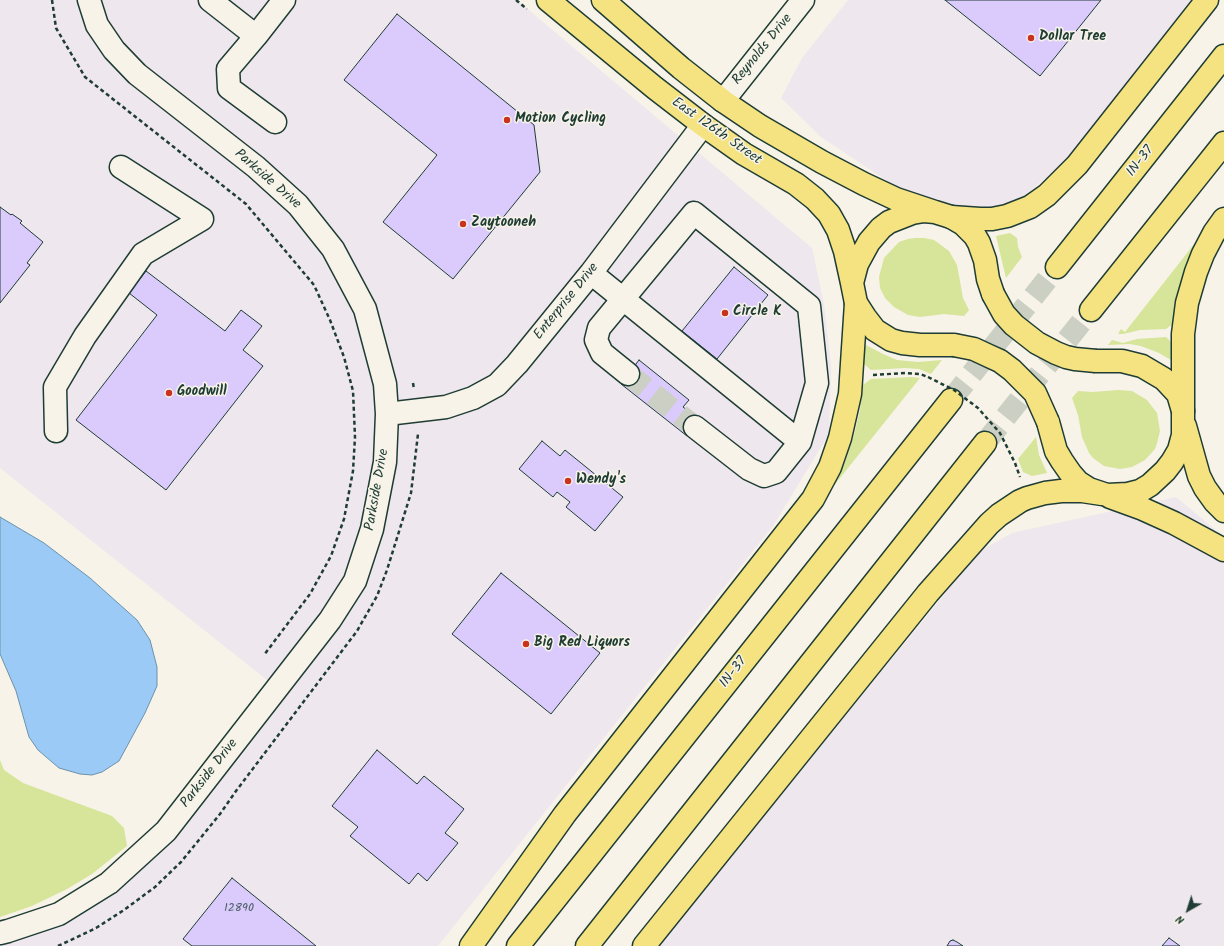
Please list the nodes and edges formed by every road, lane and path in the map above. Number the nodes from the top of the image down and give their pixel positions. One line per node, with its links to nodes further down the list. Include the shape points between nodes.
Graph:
1 (52, 0): 36 (path, via 56,28 85,77 246,204 314,285 344,357 353,391 355,437 354,470 344,519 331,556 310,594)
2 (89, 0): 26 (street, Parkside Drive, via 96,25 114,50 137,74 256,167 298,205 332,249 365,309 385,384)
3 (210, 0): 9 (street)
4 (284, 0): 9 (street)
5 (548, 0): 13 (main road, East 126th Street)
6 (603, 0): 11 (main road, East 126th Street)
7 (803, 0): 11 (street, Reynolds Drive)
8 (1207, 0): 16 (main road, via 1077,165 1047,195 1030,207 992,219)
9 (256, 36): 12 (street, via 228,70 229,88)
10 (1224, 56): 18 (main road, IN-37)
11 (723, 101): 16 (main road, East 126th Street, via 785,142 835,170 896,199)
12 (275, 122)
13 (703, 125): 19 (street, Enterprise Drive); 20 (main road, East 126th Street, via 744,154 796,184 825,209 842,238)
14 (1224, 143): 22 (main road)
15 (121, 167): 29 (street, via 202,219 144,254 85,336 55,387)
16 (943, 214): 20 (main road, via 912,213 882,228 862,252 857,264); 27 (main road, bridge, via 958,220 975,236 985,260 993,294 1004,314 1014,325 1037,343 1066,357 1122,361 1149,369 1164,379 1178,394)
17 (1224, 219): 27 (main road, via 1203,254 1187,303 1183,334)
18 (1057, 267)
19 (591, 273): 21 (street); 26 (street, Enterprise Drive, via 497,385 473,398 446,407)
20 (854, 293): 24 (main road); 32 (main road, bridge, via 865,317 875,330 891,340 974,349 1000,361 1012,370 1034,392 1048,422 1056,451 1071,474 1089,489)
21 (624, 300): 23 (street, via 599,328 596,340 602,353); 30 (street); 30 (street, via 694,213 740,249 809,306 817,383)
22 (1091, 310)
23 (628, 374)
24 (851, 374): 33 (path, bridge, via 920,374 954,390 978,408 1000,433 1015,463); 38 (main road, via 850,394 840,438 830,467 814,499 565,814)
25 (951, 400): 39 (main road, IN-37)
26 (387, 414): 37 (street, Parkside Drive, via 386,462 372,529 355,581 330,620 166,832 109,883 59,914)
27 (1184, 417): 32 (main road, via 1179,450 1159,478 1128,494); 34 (main road, via 1199,476 1215,502)
28 (695, 427): 30 (street, via 749,469 764,476 776,472)
29 (56, 431)
30 (800, 442)
31 (985, 443): 40 (main road)
32 (1105, 495): 33 (main road, via 1061,490); 35 (main road, via 1174,523)
33 (1027, 498): 41 (main road, via 999,515 976,537 928,593)
34 (1224, 511)
35 (1224, 550)
36 (264, 655)
37 (0, 933)
38 (471, 946)
39 (518, 946)
40 (588, 946)
41 (644, 946)

